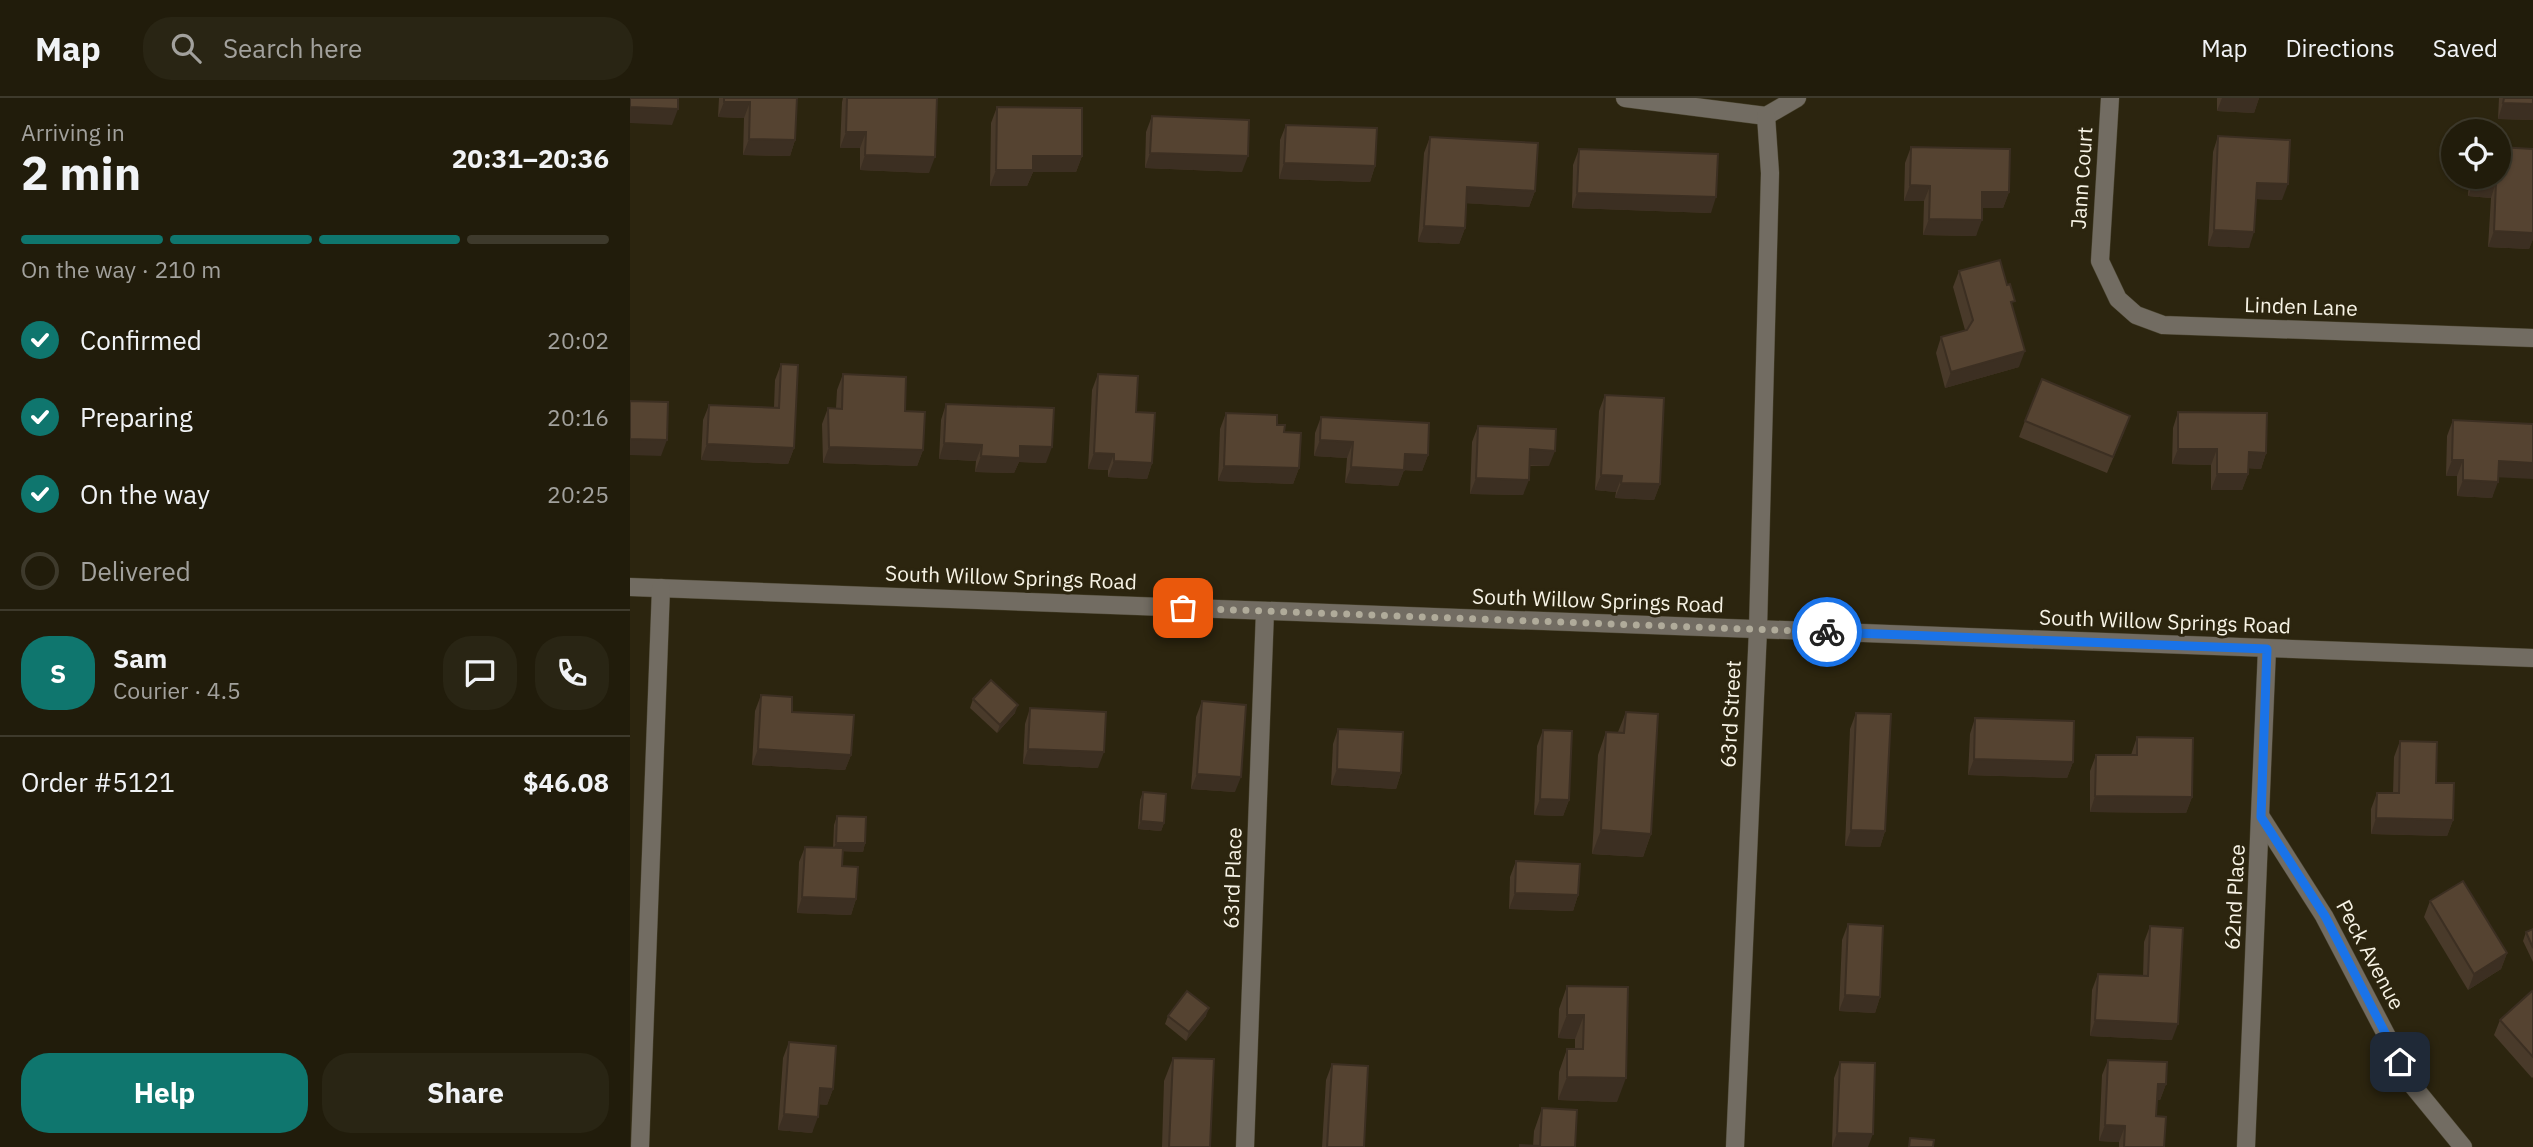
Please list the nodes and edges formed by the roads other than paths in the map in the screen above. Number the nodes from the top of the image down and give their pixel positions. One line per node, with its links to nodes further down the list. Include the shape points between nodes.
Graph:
1 (1625, 98): 4 (street)
2 (1797, 98): 4 (street)
3 (2110, 98): 5 (street, Jann Court)
4 (1766, 116): 10 (street, 63rd Street, via 1770,173)
5 (2100, 261): 6 (street, Linden Lane, via 2118,299 2136,315 2163,325)
6 (2533, 338)
7 (630, 587): 8 (street, South Willow Springs Road)
8 (662, 588): 9 (street, South Willow Springs Road); 14 (street)
9 (1265, 611): 10 (street, South Willow Springs Road); 15 (street, 63rd Place)
10 (1758, 629): 11 (street, South Willow Springs Road); 16 (street, 63rd Street)
11 (2267, 649): 12 (street, South Willow Springs Road); 13 (street, 62nd Place)
12 (2533, 658)
13 (2261, 817): 17 (street, 62nd Place); 18 (street, Peck Avenue, via 2325,916 2413,1086)
14 (640, 1147)
15 (1245, 1147)
16 (1735, 1147)
17 (2246, 1147)
18 (2463, 1147)

